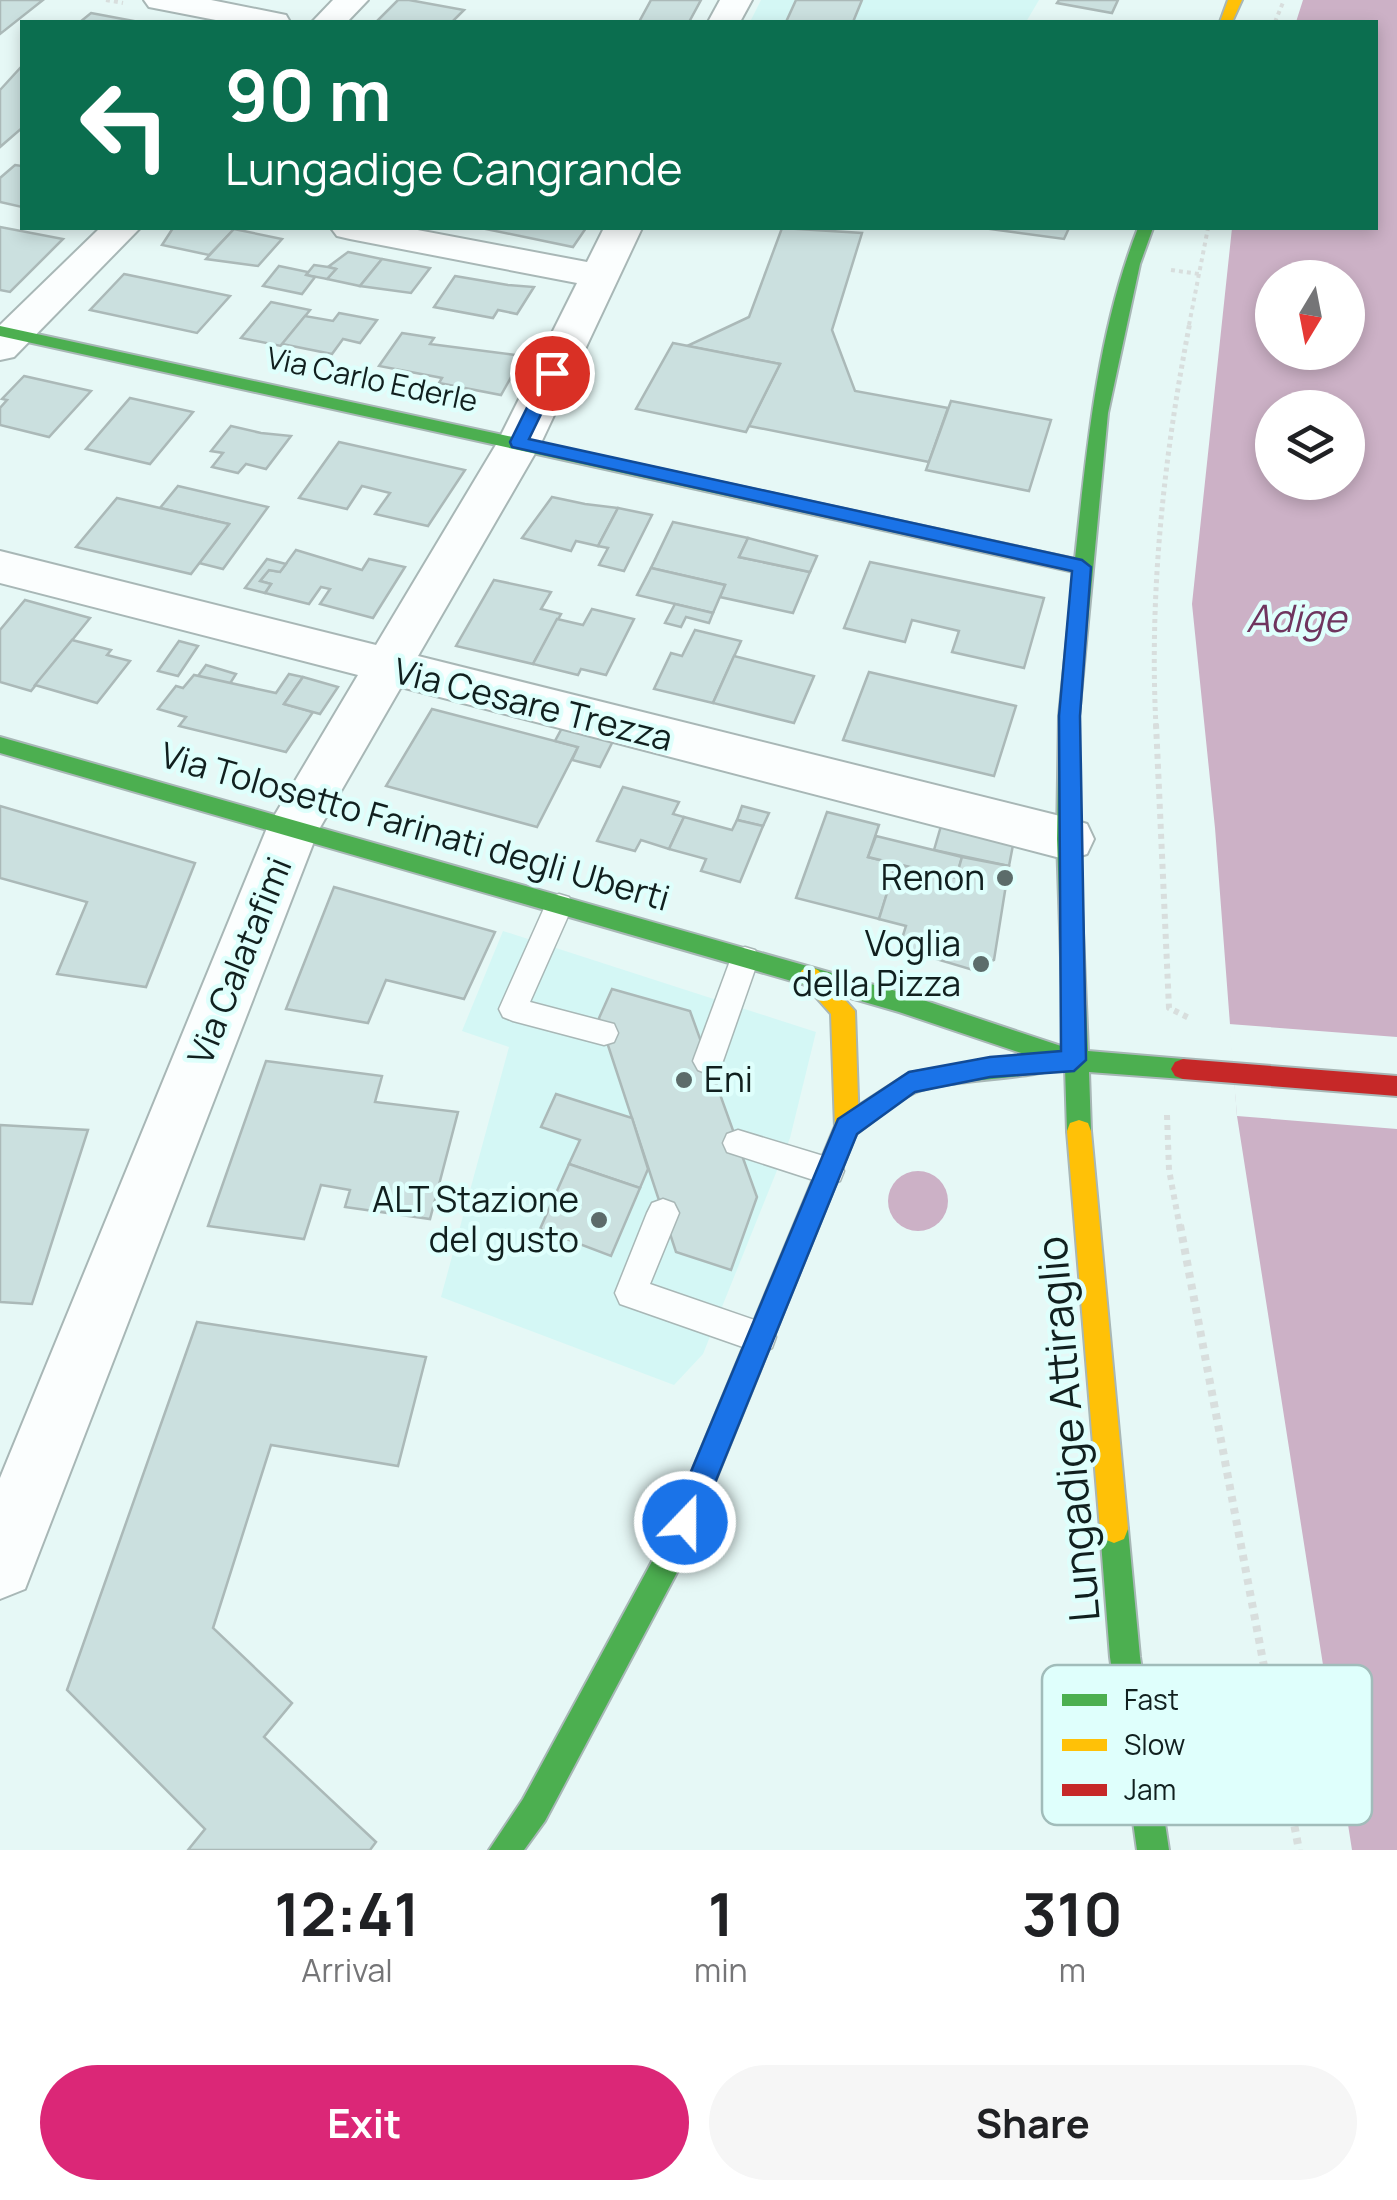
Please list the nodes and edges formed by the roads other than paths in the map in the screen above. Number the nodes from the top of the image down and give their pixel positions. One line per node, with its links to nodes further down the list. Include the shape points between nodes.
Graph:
1 (160, 0): 4 (street)
2 (270, 0): 4 (street)
3 (352, 0): 6 (street)
4 (229, 14): 5 (street)
5 (263, 20)
6 (330, 20)
7 (120, 230): 12 (street)
8 (360, 230): 11 (street)
9 (622, 230): 11 (street, Via Calatafimi)
10 (1145, 230): 15 (street, Lungadige Attiraglio, via 1099,413)
11 (599, 276): 13 (street, Via Calatafimi)
12 (4, 338): 13 (street, Via Carlo Ederle)
13 (518, 442): 15 (street, Via Carlo Ederle); 16 (street, Via Calatafimi)
14 (0, 567): 16 (street, Via Cesare Trezza)
15 (1082, 567): 19 (street, Lungadige Attiraglio, via 1069,716)
16 (388, 669): 18 (street, Via Calatafimi); 19 (street, Via Cesare Trezza)
17 (0, 744): 18 (street, Via Tolosetto Farinati degli Uberti)
18 (293, 828): 20 (street, Via Tolosetto Farinati degli Uberti); 32 (street, Via Calatafimi)
19 (1068, 838): 24 (street, Lungadige Attiraglio)
20 (559, 905): 21 (street, Via Tolosetto Farinati degli Uberti); 23 (lane, via 513,1009)
21 (745, 958): 22 (street, Via Tolosetto Farinati degli Uberti); 25 (lane)
22 (810, 977): 24 (street, Via Tolosetto Farinati degli Uberti); 27 (street, via 843,1012)
23 (604, 1033)
24 (1074, 1060): 26 (street, Via Tolosetto Farinati degli Uberti); 27 (street, via 909,1083); 33 (street, Lungadige Attiraglio)
25 (708, 1061)
26 (1397, 1086)
27 (847, 1127): 29 (street)
28 (738, 1143): 29 (lane)
29 (829, 1171): 31 (street)
30 (663, 1214): 31 (lane, via 631,1294)
31 (760, 1337): 35 (street, via 672,1553 534,1810)
32 (0, 1564)
33 (1126, 1665)
34 (1150, 1825): 36 (street, Lungadige Attiraglio)
35 (505, 1850)
36 (1154, 1850)

